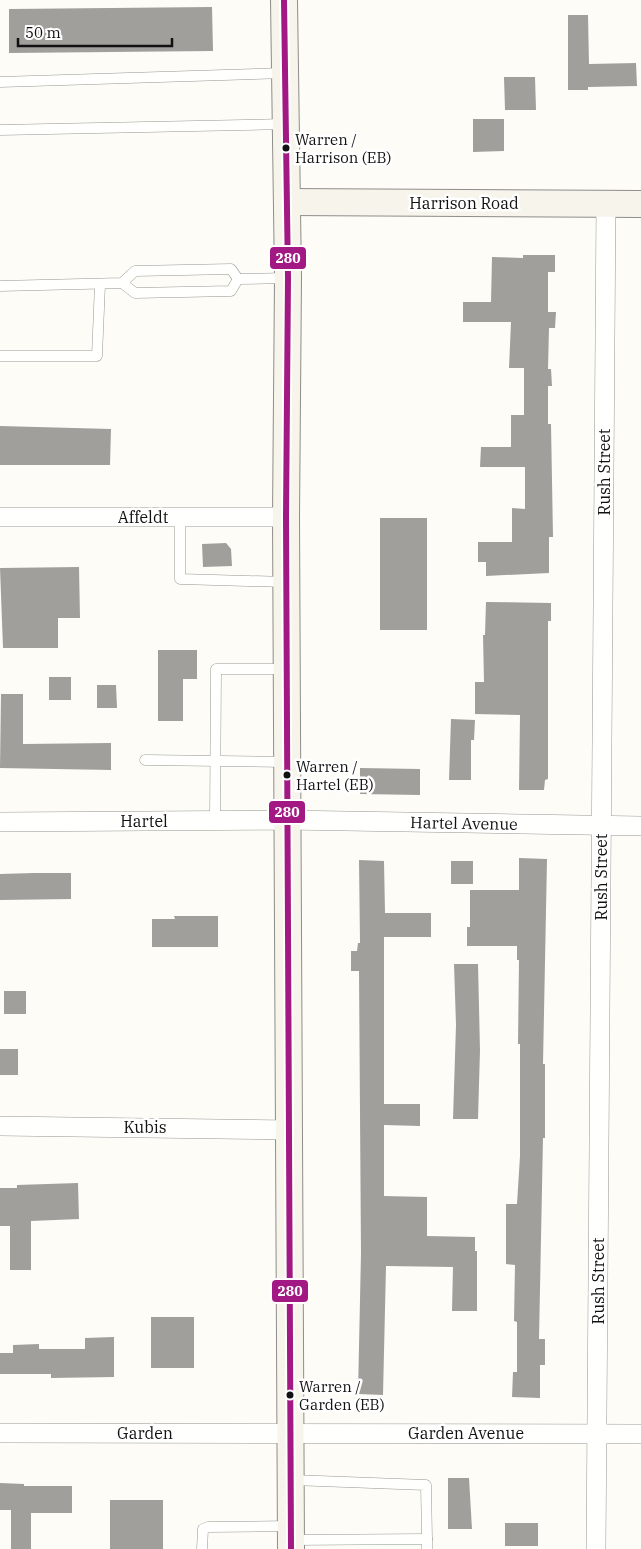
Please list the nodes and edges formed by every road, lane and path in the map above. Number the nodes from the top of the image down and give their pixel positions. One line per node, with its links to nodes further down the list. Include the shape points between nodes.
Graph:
1 (284, 0): 2 (main road)
2 (286, 73): 3 (lane); 4 (main road)
3 (0, 82)
4 (287, 124): 5 (lane); 6 (main road)
5 (0, 130)
6 (288, 202): 7 (main road, Harrison Road); 9 (main road)
7 (606, 204): 8 (main road, Harrison Road); 26 (street, Rush Street)
8 (641, 204)
9 (288, 278): 10 (lane); 17 (main road)
10 (238, 279): 11 (lane, via 231,269 135,271); 11 (lane, via 231,291 134,293)
11 (122, 283): 12 (lane)
12 (100, 284): 13 (lane); 14 (lane, via 98,356)
13 (0, 286)
14 (0, 356)
15 (0, 517): 16 (street, Affeldt)
16 (180, 517): 17 (street, Affeldt); 18 (lane, via 180,579)
17 (286, 517): 18 (main road)
18 (286, 582): 19 (main road)
19 (287, 669): 21 (lane, via 216,669); 22 (main road)
20 (145, 760): 21 (lane)
21 (216, 761): 22 (lane); 24 (lane)
22 (288, 762): 23 (main road)
23 (287, 820): 24 (street, Hartel); 26 (street, Hartel Avenue); 29 (main road)
24 (215, 821): 25 (street, Hartel)
25 (0, 822)
26 (602, 826): 27 (street, Hartel Avenue); 32 (street, Rush Street)
27 (641, 826)
28 (0, 1126): 29 (street, Kubis)
29 (290, 1130): 31 (main road)
30 (0, 1433): 31 (street, Garden)
31 (291, 1433): 32 (street, Garden Avenue); 34 (main road)
32 (597, 1433): 33 (street, Garden Avenue); 38 (street, Rush Street)
33 (641, 1434)
34 (291, 1480): 35 (main road); 36 (lane, via 426,1485)
35 (291, 1538): 36 (lane); 37 (lane, via 203,1529)
36 (427, 1544)
37 (202, 1549)
38 (596, 1549)

